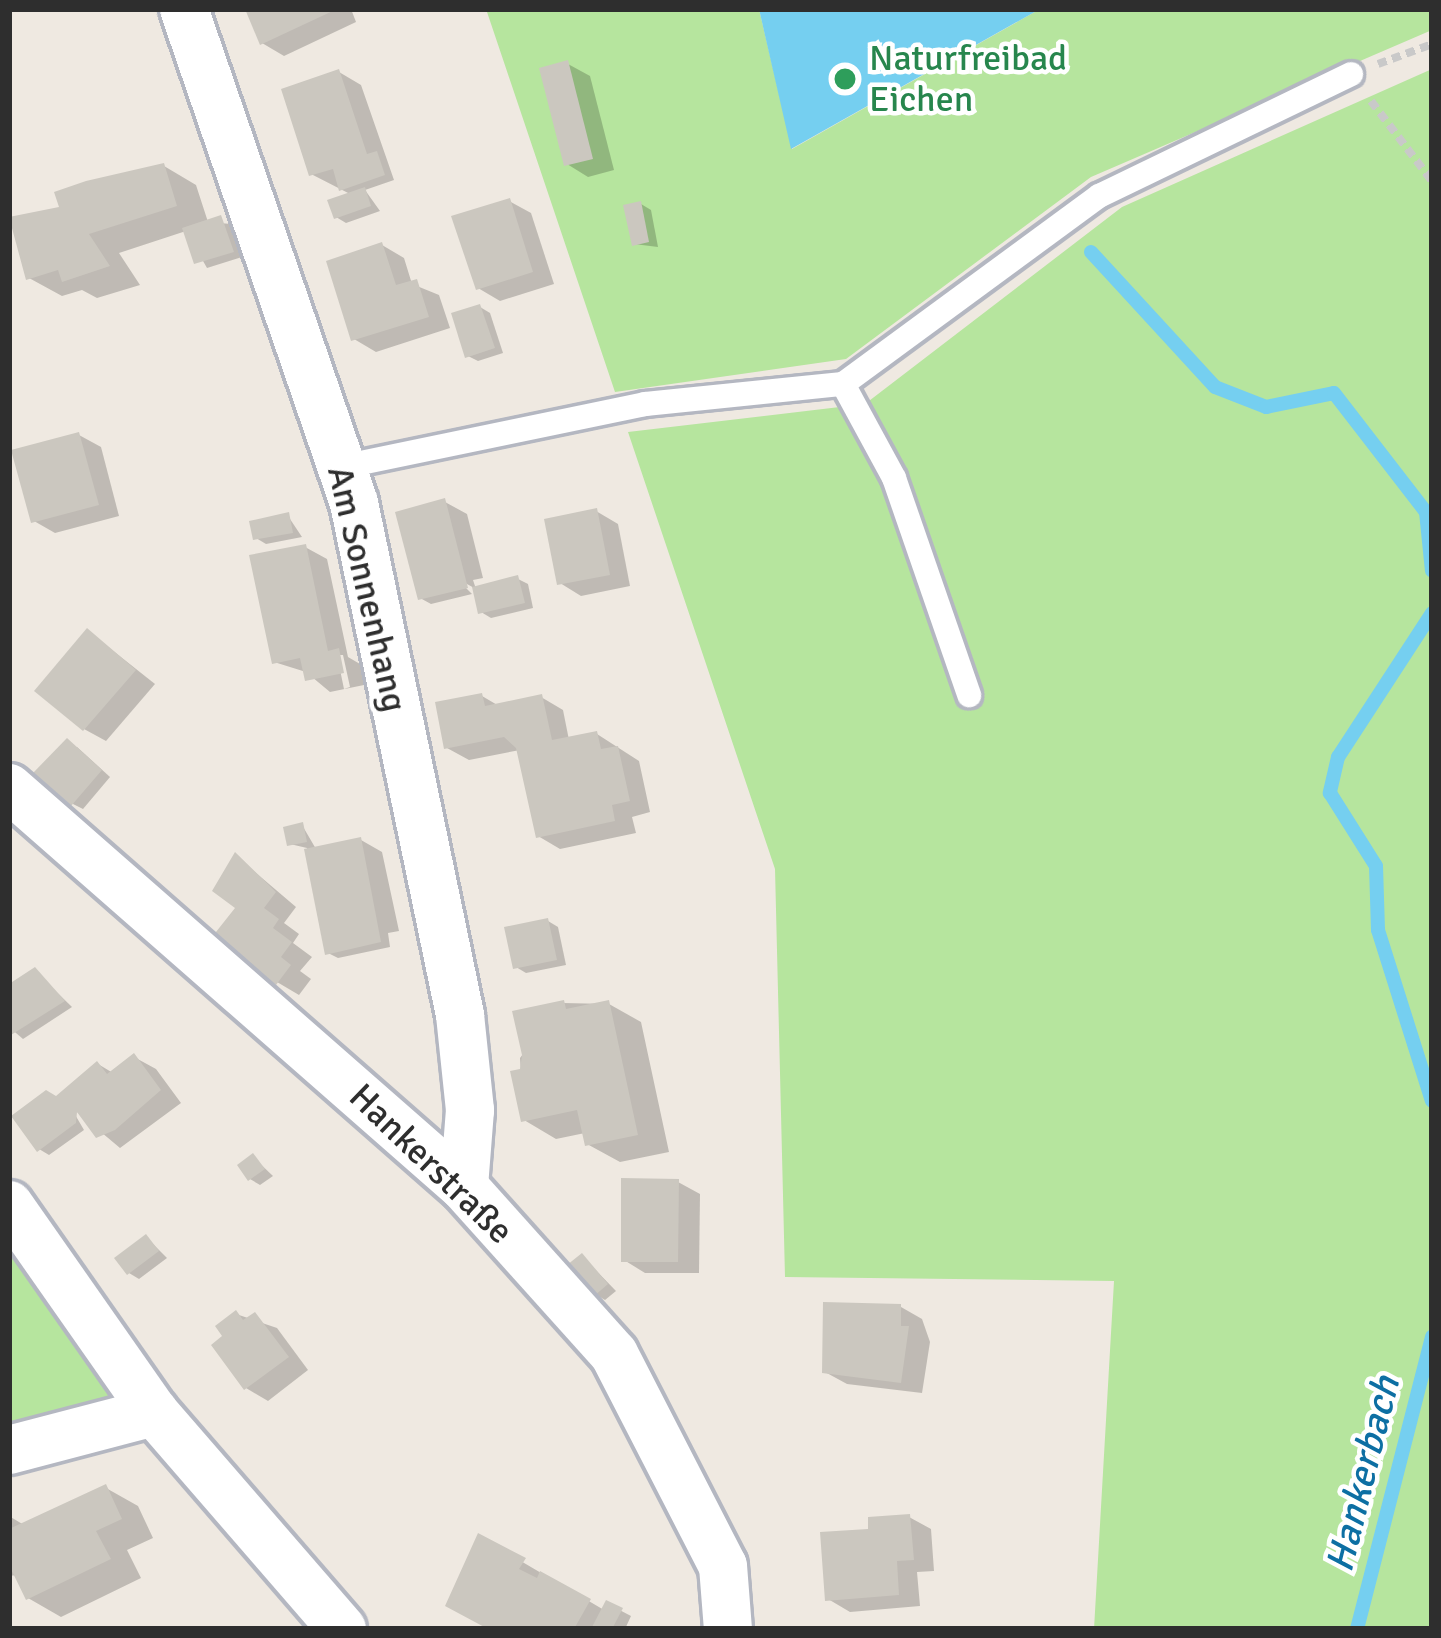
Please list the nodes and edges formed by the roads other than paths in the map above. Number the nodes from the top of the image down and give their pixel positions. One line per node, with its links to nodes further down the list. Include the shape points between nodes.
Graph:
1 (184, 9): 4 (street, Am Sonnenhang)
2 (1351, 74): 3 (lane, via 1099,196)
3 (843, 385): 4 (lane, via 644,404); 5 (lane, via 894,478)
4 (340, 467): 7 (street, Am Sonnenhang, via 460,1015 470,1109)
5 (969, 695)
6 (9, 788): 7 (street, Hankerstraße)
7 (464, 1187): 12 (street, Hankerstraße, via 614,1354 723,1566)
8 (9, 1205): 9 (street)
9 (154, 1412): 10 (street); 11 (street)
10 (9, 1450)
11 (342, 1629)
12 (728, 1629)

